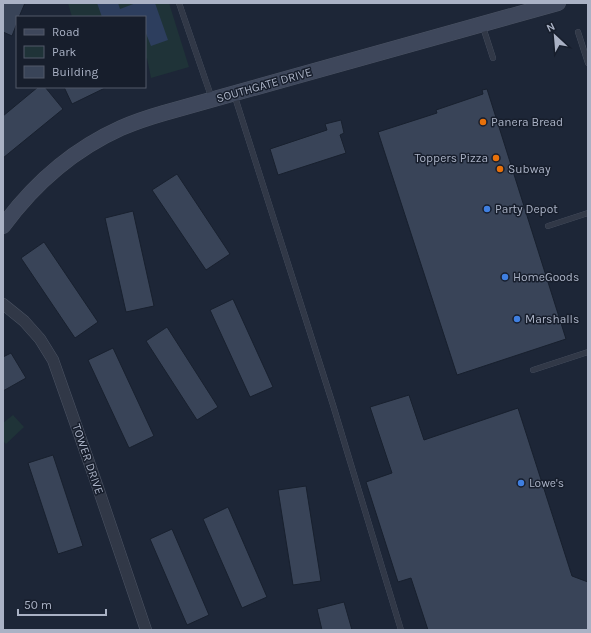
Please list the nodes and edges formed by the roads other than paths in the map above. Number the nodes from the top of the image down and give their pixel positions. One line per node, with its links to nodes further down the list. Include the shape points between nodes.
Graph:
1 (179, 3): 8 (lane)
2 (558, 3): 3 (street, SOUTHGATE DRIVE)
3 (482, 24): 5 (lane); 7 (street, SOUTHGATE DRIVE)
4 (578, 32): 6 (lane)
5 (493, 58)
6 (588, 63)
7 (234, 93): 8 (street, SOUTHGATE DRIVE); 16 (lane)
8 (212, 99): 10 (street, SOUTHGATE DRIVE, via 141,120 99,139 57,167)
9 (588, 213): 11 (lane)
10 (5, 219)
11 (548, 226)
12 (3, 304): 15 (street, TOWER DRIVE, via 24,321 40,339 53,360)
13 (588, 352): 14 (lane)
14 (533, 370)
15 (146, 630)
16 (401, 630)

